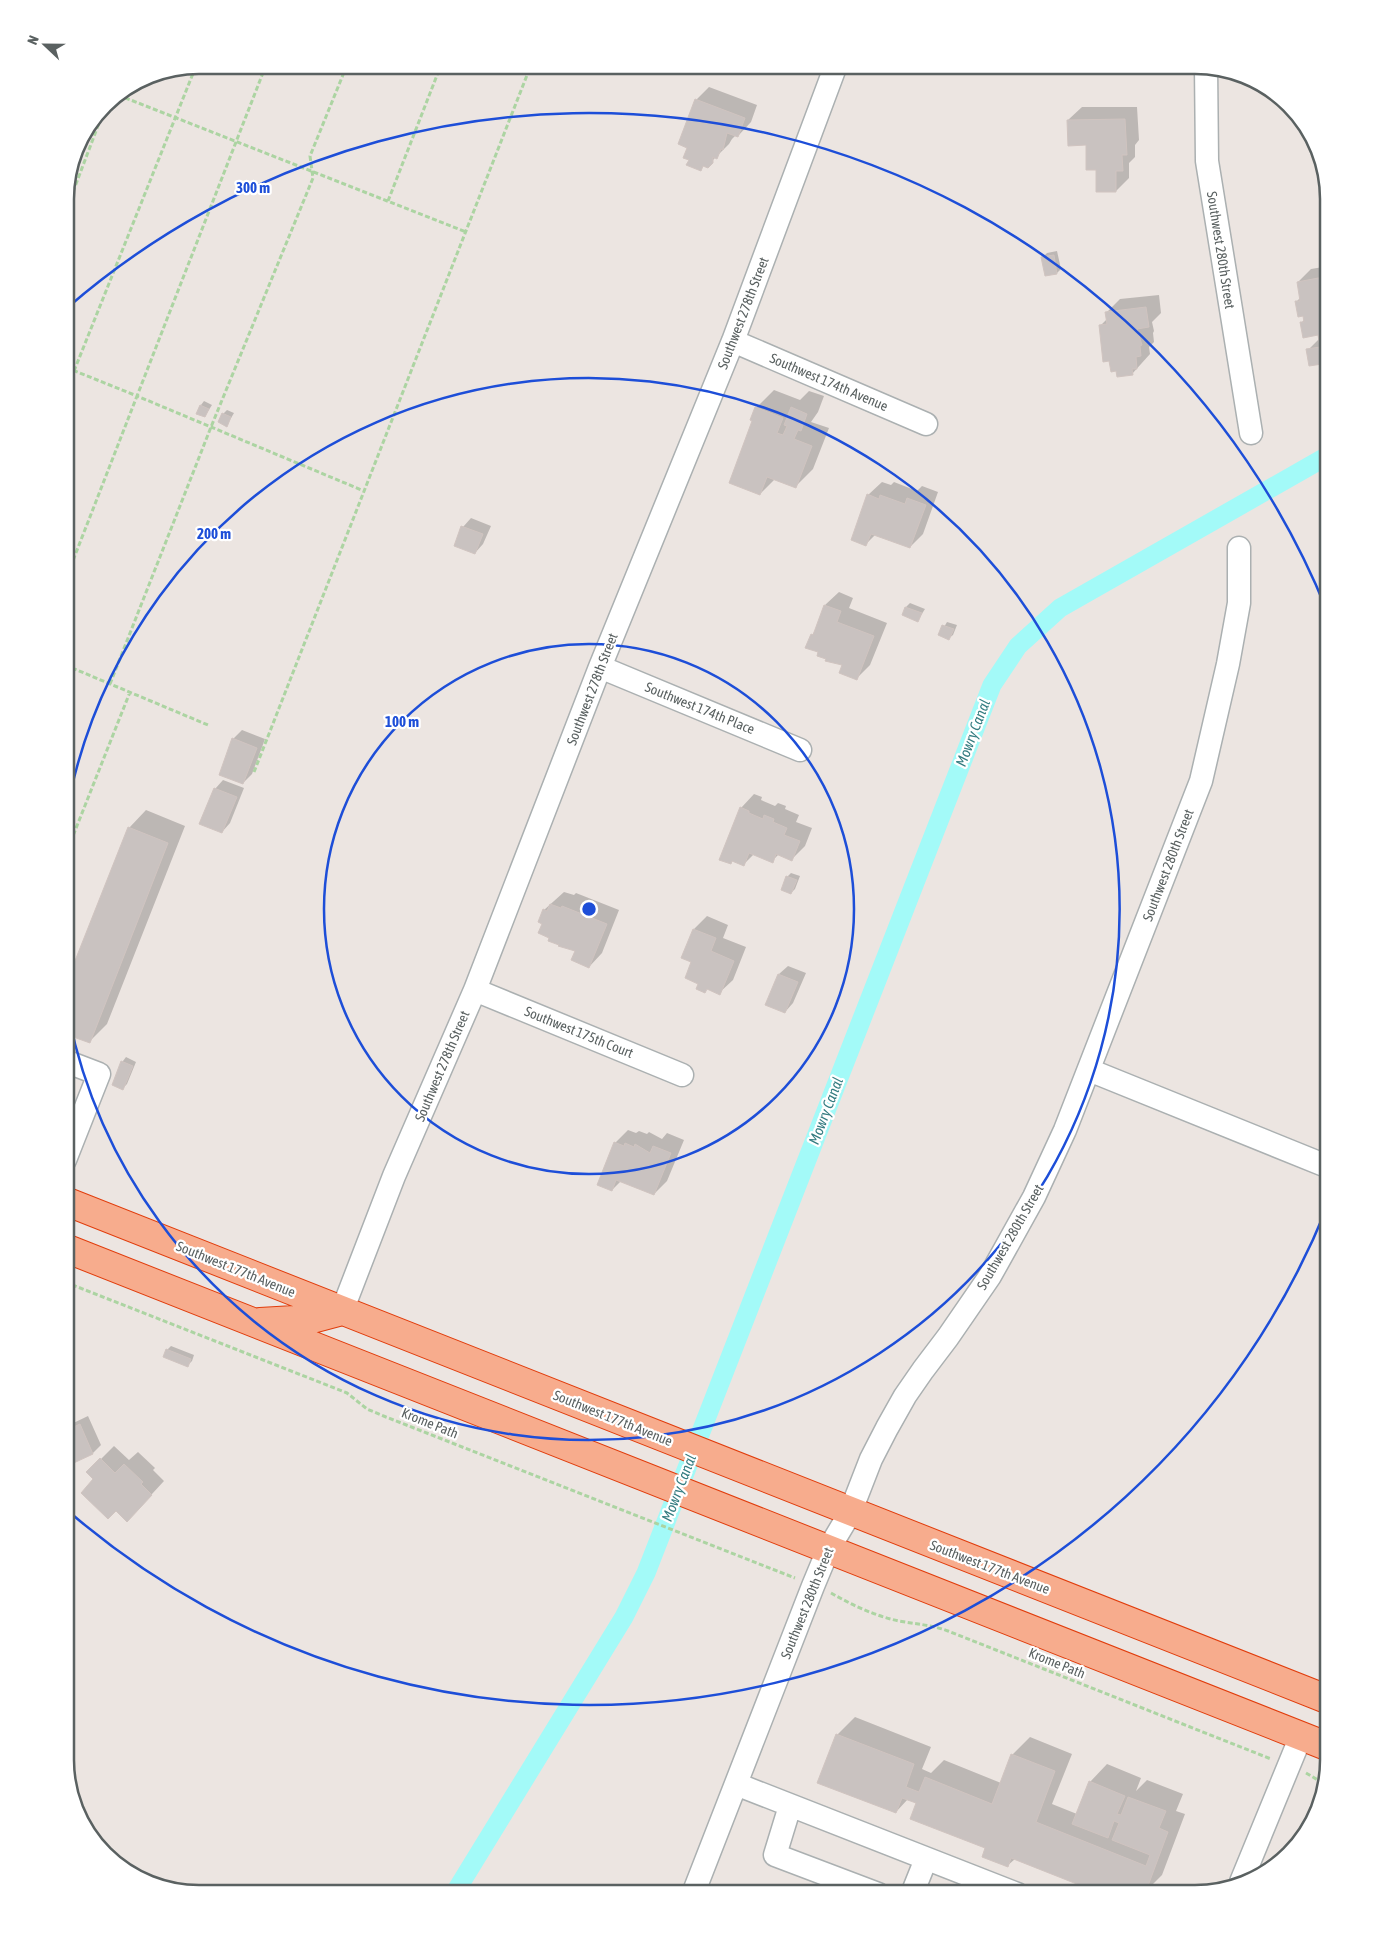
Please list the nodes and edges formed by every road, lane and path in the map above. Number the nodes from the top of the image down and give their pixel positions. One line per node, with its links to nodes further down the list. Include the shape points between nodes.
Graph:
1 (193, 74): 9 (path)
2 (262, 74): 11 (path)
3 (343, 74): 12 (path, via 310,156)
4 (437, 74): 14 (path)
5 (527, 74): 15 (path)
6 (833, 74): 16 (street, Southwest 278th Street)
7 (1206, 74): 21 (street, Southwest 280th Street, via 1207,161)
8 (125, 98): 9 (path)
9 (175, 117): 11 (path); 17 (path)
10 (100, 123): 13 (path)
11 (236, 141): 12 (path); 18 (path)
12 (312, 171): 14 (path); 20 (path, via 313,178)
13 (74, 191)
14 (388, 201): 15 (path)
15 (466, 232): 22 (path)
16 (733, 341): 19 (street, Southwest 174th Avenue); 25 (street, Southwest 278th Street)
17 (74, 371): 18 (path)
18 (137, 396): 20 (path); 24 (path)
19 (926, 424)
20 (211, 427): 22 (path); 27 (path)
21 (1251, 432)
22 (364, 491): 31 (path)
23 (1239, 548): 35 (street, Southwest 280th Street, via 1239,603 1200,781)
24 (74, 558)
25 (600, 668): 30 (street, Southwest 174th Place); 33 (street, Southwest 278th Street)
26 (74, 669): 27 (path)
27 (110, 684): 28 (path)
28 (130, 692): 29 (path); 32 (path)
29 (208, 725)
30 (800, 750)
31 (254, 772)
32 (74, 833)
33 (475, 990): 36 (street, Southwest 175th Court); 42 (street, Southwest 278th Street, via 394,1176)
34 (74, 1065): 37 (street, via 98,1074)
35 (1089, 1070): 38 (street); 44 (street, Southwest 280th Street, via 1034,1197 990,1276 905,1396 871,1459)
36 (682, 1075)
37 (74, 1137)
38 (1320, 1163)
39 (74, 1205): 42 (highway, Southwest 177th Avenue)
40 (74, 1252): 43 (highway)
41 (74, 1286): 46 (path, Krome Path, via 347,1393 368,1409 386,1417)
42 (342, 1311): 43 (highway, via 312,1319); 44 (highway, Southwest 177th Avenue)
43 (254, 1323): 45 (highway)
44 (850, 1512): 45 (street, Southwest 280th Street); 48 (highway, Southwest 177th Avenue)
45 (828, 1550): 50 (highway); 55 (street, Southwest 280th Street)
46 (790, 1576)
47 (829, 1592): 52 (path, Krome Path, via 872,1613 948,1631)
48 (1320, 1696)
49 (1320, 1731): 50 (highway)
50 (1301, 1736): 51 (highway); 58 (street)
51 (1320, 1743)
52 (1277, 1761)
53 (1305, 1772): 54 (path)
54 (1318, 1780)
55 (736, 1784): 56 (street); 59 (street, Southwest 280th Street)
56 (790, 1806): 57 (street); 60 (street, via 775,1855)
57 (926, 1859): 61 (street); 62 (street)
58 (1244, 1876)
59 (697, 1885)
60 (854, 1885)
61 (916, 1885)
62 (994, 1885)

